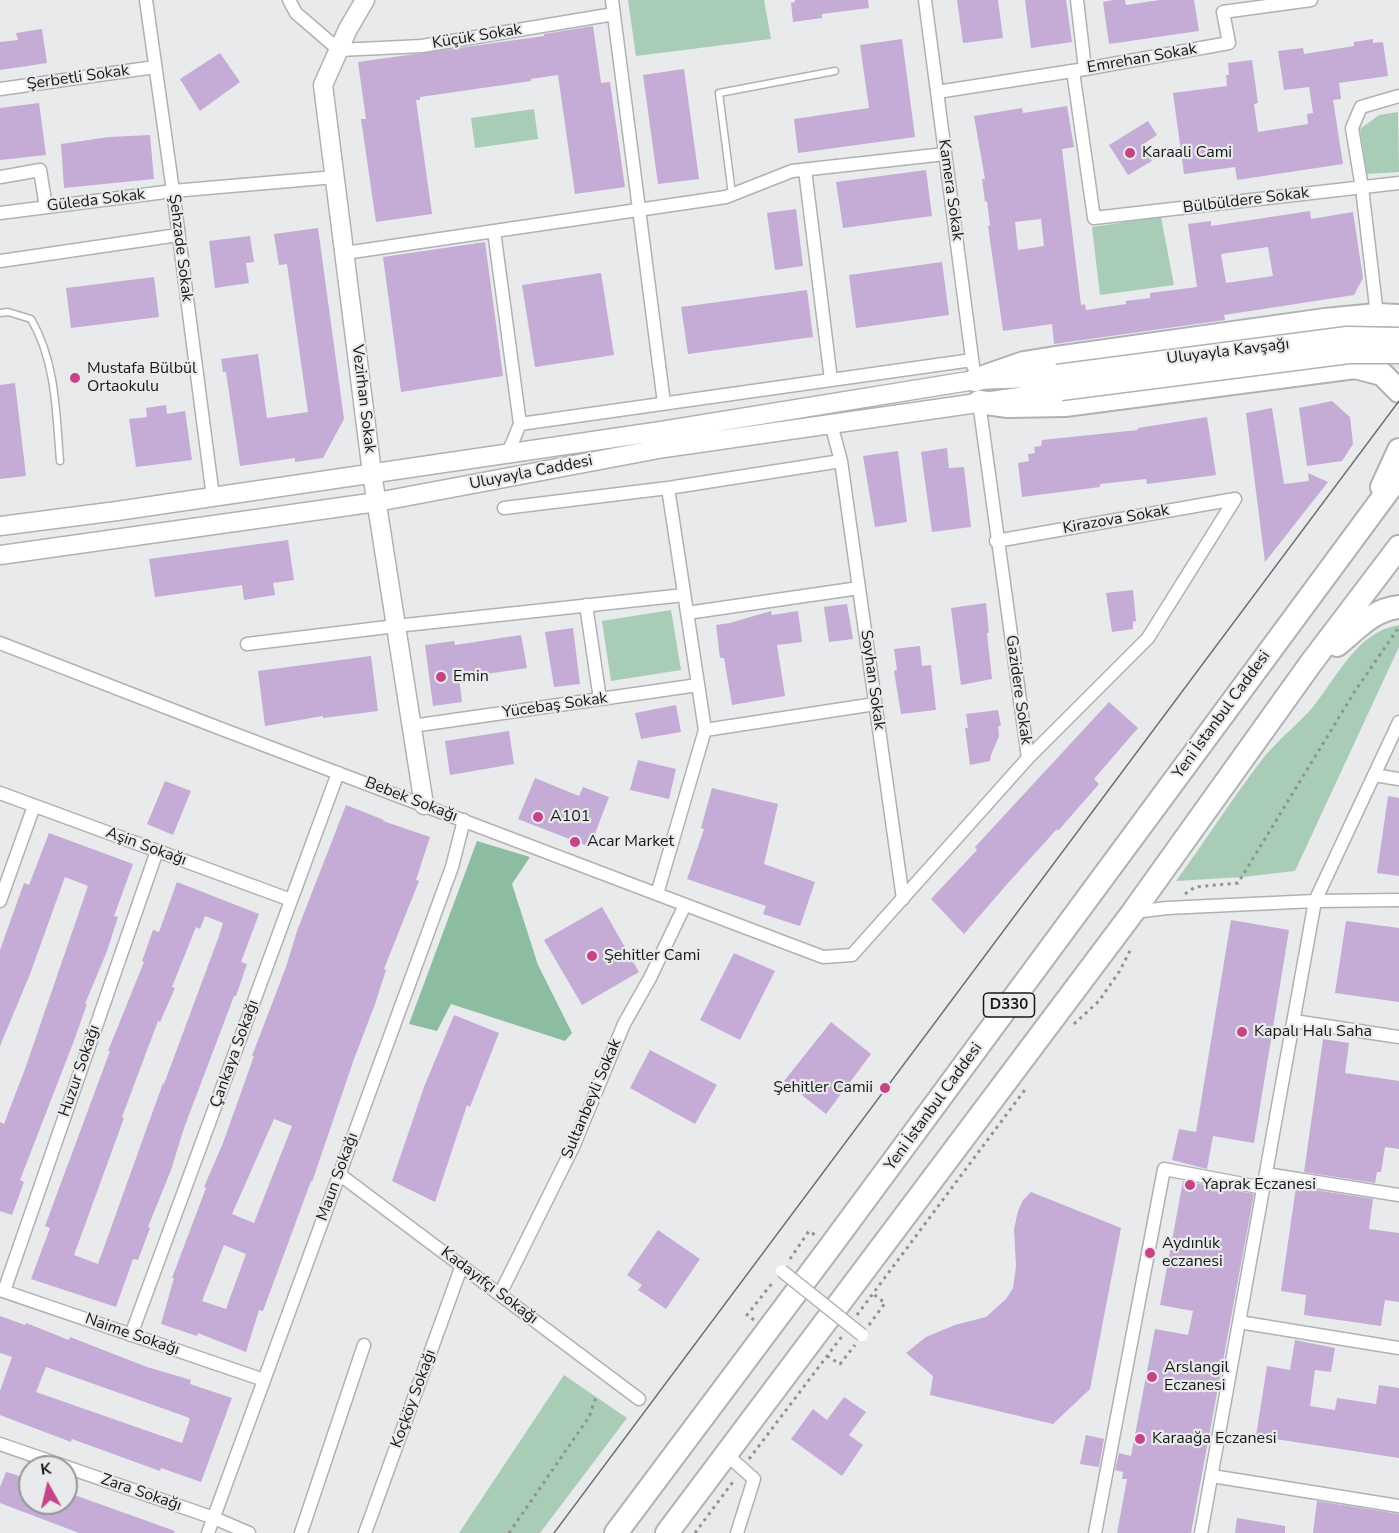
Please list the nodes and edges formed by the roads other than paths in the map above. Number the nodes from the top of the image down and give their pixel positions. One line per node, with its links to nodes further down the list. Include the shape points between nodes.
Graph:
1 (146, 0): 10 (street, Şehzade Sokak)
2 (289, 0): 9 (street, via 296,13)
3 (365, 0): 9 (main road, Vezirhan Sokak)
4 (612, 0): 8 (street)
5 (924, 0): 14 (street, Kamera Sokak)
6 (1077, 0): 11 (street)
7 (1311, 0): 11 (street, Emrehan Sokak, via 1223,12 1229,43)
8 (614, 14): 9 (street, Küçük Sokak, via 422,46); 25 (street)
9 (339, 50): 19 (main road, Vezirhan Sokak, via 323,85)
10 (155, 67): 13 (street, Şerbetli Sokak); 22 (street, Şehzade Sokak)
11 (1079, 70): 14 (street, Emrehan Sokak); 21 (street, Bülbüldere Sokak, via 1094,218)
12 (835, 71): 23 (lane, via 719,93)
13 (0, 89)
14 (937, 92): 16 (street, Kamera Sokak)
15 (1399, 96): 21 (street, via 1361,107 1352,128)
16 (945, 154): 17 (street); 35 (street, Kamera Sokak)
17 (805, 170): 23 (street, via 792,171); 37 (street)
18 (0, 177): 24 (street, via 40,170)
19 (335, 177): 22 (street, Güleda Sokak); 29 (main road, Vezirhan Sokak)
20 (1399, 183): 21 (street, Bülbüldere Sokak)
21 (1362, 188): 32 (street)
22 (173, 191): 24 (street, Güleda Sokak); 28 (street, Şehzade Sokak)
23 (732, 195): 25 (street)
24 (46, 207): 26 (street, Güleda Sokak)
25 (638, 210): 27 (street); 41 (street)
26 (0, 213)
27 (494, 231): 29 (street); 42 (street)
28 (178, 235): 30 (street); 51 (street, Şehzade Sokak)
29 (345, 253): 48 (main road, Vezirhan Sokak)
30 (0, 261)
31 (0, 313): 46 (lane, via 31,319 41,336 52,375)
32 (1388, 316): 35 (highway, via 1325,320); 36 (highway, via 1392,351); 36 (highway, via 1363,324 1356,337 1357,352)
33 (1399, 337): 38 (main road, Uluyayla Kavşağı, bridge, via 1347,336)
34 (1399, 354): 38 (main road, Uluyayla Kavşağı, bridge, via 1349,354)
35 (973, 370): 37 (street); 38 (main road, Uluyayla Caddesi); 45 (main road, Uluyayla Caddesi, via 672,429)
36 (1373, 370): 39 (highway); 40 (highway, via 1344,367 1065,405)
37 (831, 380): 41 (street)
38 (1059, 382): 40 (main road, Uluyayla Caddesi)
39 (1399, 390)
40 (979, 402): 43 (main road, Uluyayla Caddesi); 56 (street, Gazidere Sokak)
41 (664, 404): 42 (street)
42 (520, 424): 45 (street)
43 (831, 424): 47 (street, Soyhan Sokak); 52 (main road, Uluyayla Caddesi, via 664,448)
44 (1399, 450): 54 (highway)
45 (508, 453): 48 (main road, Uluyayla Caddesi)
46 (60, 460)
47 (841, 461): 50 (street); 59 (street, Soyhan Sokak)
48 (372, 473): 51 (main road, Uluyayla Caddesi); 52 (main road, Vezirhan Sokak)
49 (1399, 476): 54 (highway, Yeni İstanbul Caddesi / D330)
50 (668, 488): 53 (street); 60 (street)
51 (213, 497): 55 (main road, Uluyayla Caddesi)
52 (377, 502): 58 (main road, Uluyayla Caddesi); 64 (main road, Vezirhan Sokak)
53 (504, 508)
54 (1370, 514): 118 (highway, Yeni İstanbul Caddesi / D330)
55 (0, 526)
56 (996, 541): 74 (street, Gazidere Sokak); 74 (street, Kirazova Sokak, via 1235,499 1148,638)
57 (1399, 548): 67 (highway, D330)
58 (0, 555)
59 (859, 588): 63 (street); 70 (street, Soyhan Sokak)
60 (684, 595): 61 (street); 63 (street)
61 (586, 605): 64 (street); 69 (street)
62 (1399, 607): 67 (highway, via 1366,620)
63 (687, 613): 68 (street)
64 (396, 626): 66 (street); 72 (main road, Vezirhan Sokak)
65 (0, 643): 75 (street, Bebek Sokağı)
66 (247, 644)
67 (1311, 663): 90 (highway, D330)
68 (698, 685): 69 (street, Yücebaş Sokak); 73 (street)
69 (600, 699): 72 (street, Yücebaş Sokak)
70 (875, 704): 73 (street); 84 (street, Soyhan Sokak)
71 (1399, 722): 76 (street)
72 (412, 726): 79 (main road, Vezirhan Sokak)
73 (705, 730): 83 (street)
74 (1028, 758): 84 (street, Gazidere Sokak)
75 (338, 773): 79 (street, Bebek Sokağı); 85 (street, Çankaya Sokağı)
76 (1374, 775): 77 (street); 88 (street)
77 (1399, 779)
78 (0, 793): 80 (street, Aşin Sokağı)
79 (424, 805): 81 (street, Bebek Sokağı)
80 (34, 806): 82 (street, Aşin Sokağı); 87 (street)
81 (464, 820): 83 (street, Bebek Sokağı); 94 (street, Maun Sokağı, via 452,867)
82 (157, 851): 85 (street, Aşin Sokağı); 100 (street, Huzur Sokağı)
83 (657, 894): 89 (street, Bebek Sokağı)
84 (903, 899): 91 (street, Gazidere Sokak, via 852,955)
85 (291, 900): 103 (street, Çankaya Sokağı)
86 (1399, 900): 88 (street)
87 (0, 901)
88 (1315, 901): 90 (street); 92 (street)
89 (686, 904): 91 (street, Bebek Sokağı); 101 (street, Sultanbeyli Sokak, via 624,1024 574,1145)
90 (1133, 912): 110 (highway, D330)
91 (823, 957)
92 (1294, 1021): 93 (street); 95 (street)
93 (1399, 1036)
94 (339, 1174): 98 (street, Kadayıfçı Sokağı); 107 (street, Maun Sokağı)
95 (1266, 1174): 96 (street); 97 (street)
96 (1264, 1188): 102 (street); 121 (street, via 1164,1169)
97 (1399, 1195)
98 (462, 1265): 101 (street, Kadayıfçı Sokağı); 117 (street, Koçköy Sokağı)
99 (782, 1271): 104 (street, bridge)
100 (2, 1291): 103 (street, Naime Sokağı)
101 (500, 1294): 108 (street, Kadayıfçı Sokağı)
102 (1239, 1322): 106 (street); 111 (street)
103 (131, 1335): 107 (street, Naime Sokağı)
104 (862, 1335)
105 (364, 1345): 116 (street)
106 (1399, 1348)
107 (264, 1380): 113 (street, Maun Sokağı)
108 (639, 1399)
109 (0, 1443): 113 (street, Zara Sokağı)
110 (734, 1461): 119 (highway, D330); 120 (street, via 754,1479)
111 (1212, 1476): 112 (street); 122 (street)
112 (1399, 1506)
113 (214, 1518): 114 (street, Maun Sokağı); 115 (street, Zara Sokağı)
114 (208, 1533)
115 (249, 1533)
116 (301, 1533)
117 (365, 1533)
118 (616, 1533)
119 (667, 1533)
120 (736, 1533)
121 (1095, 1533)
122 (1201, 1533)

